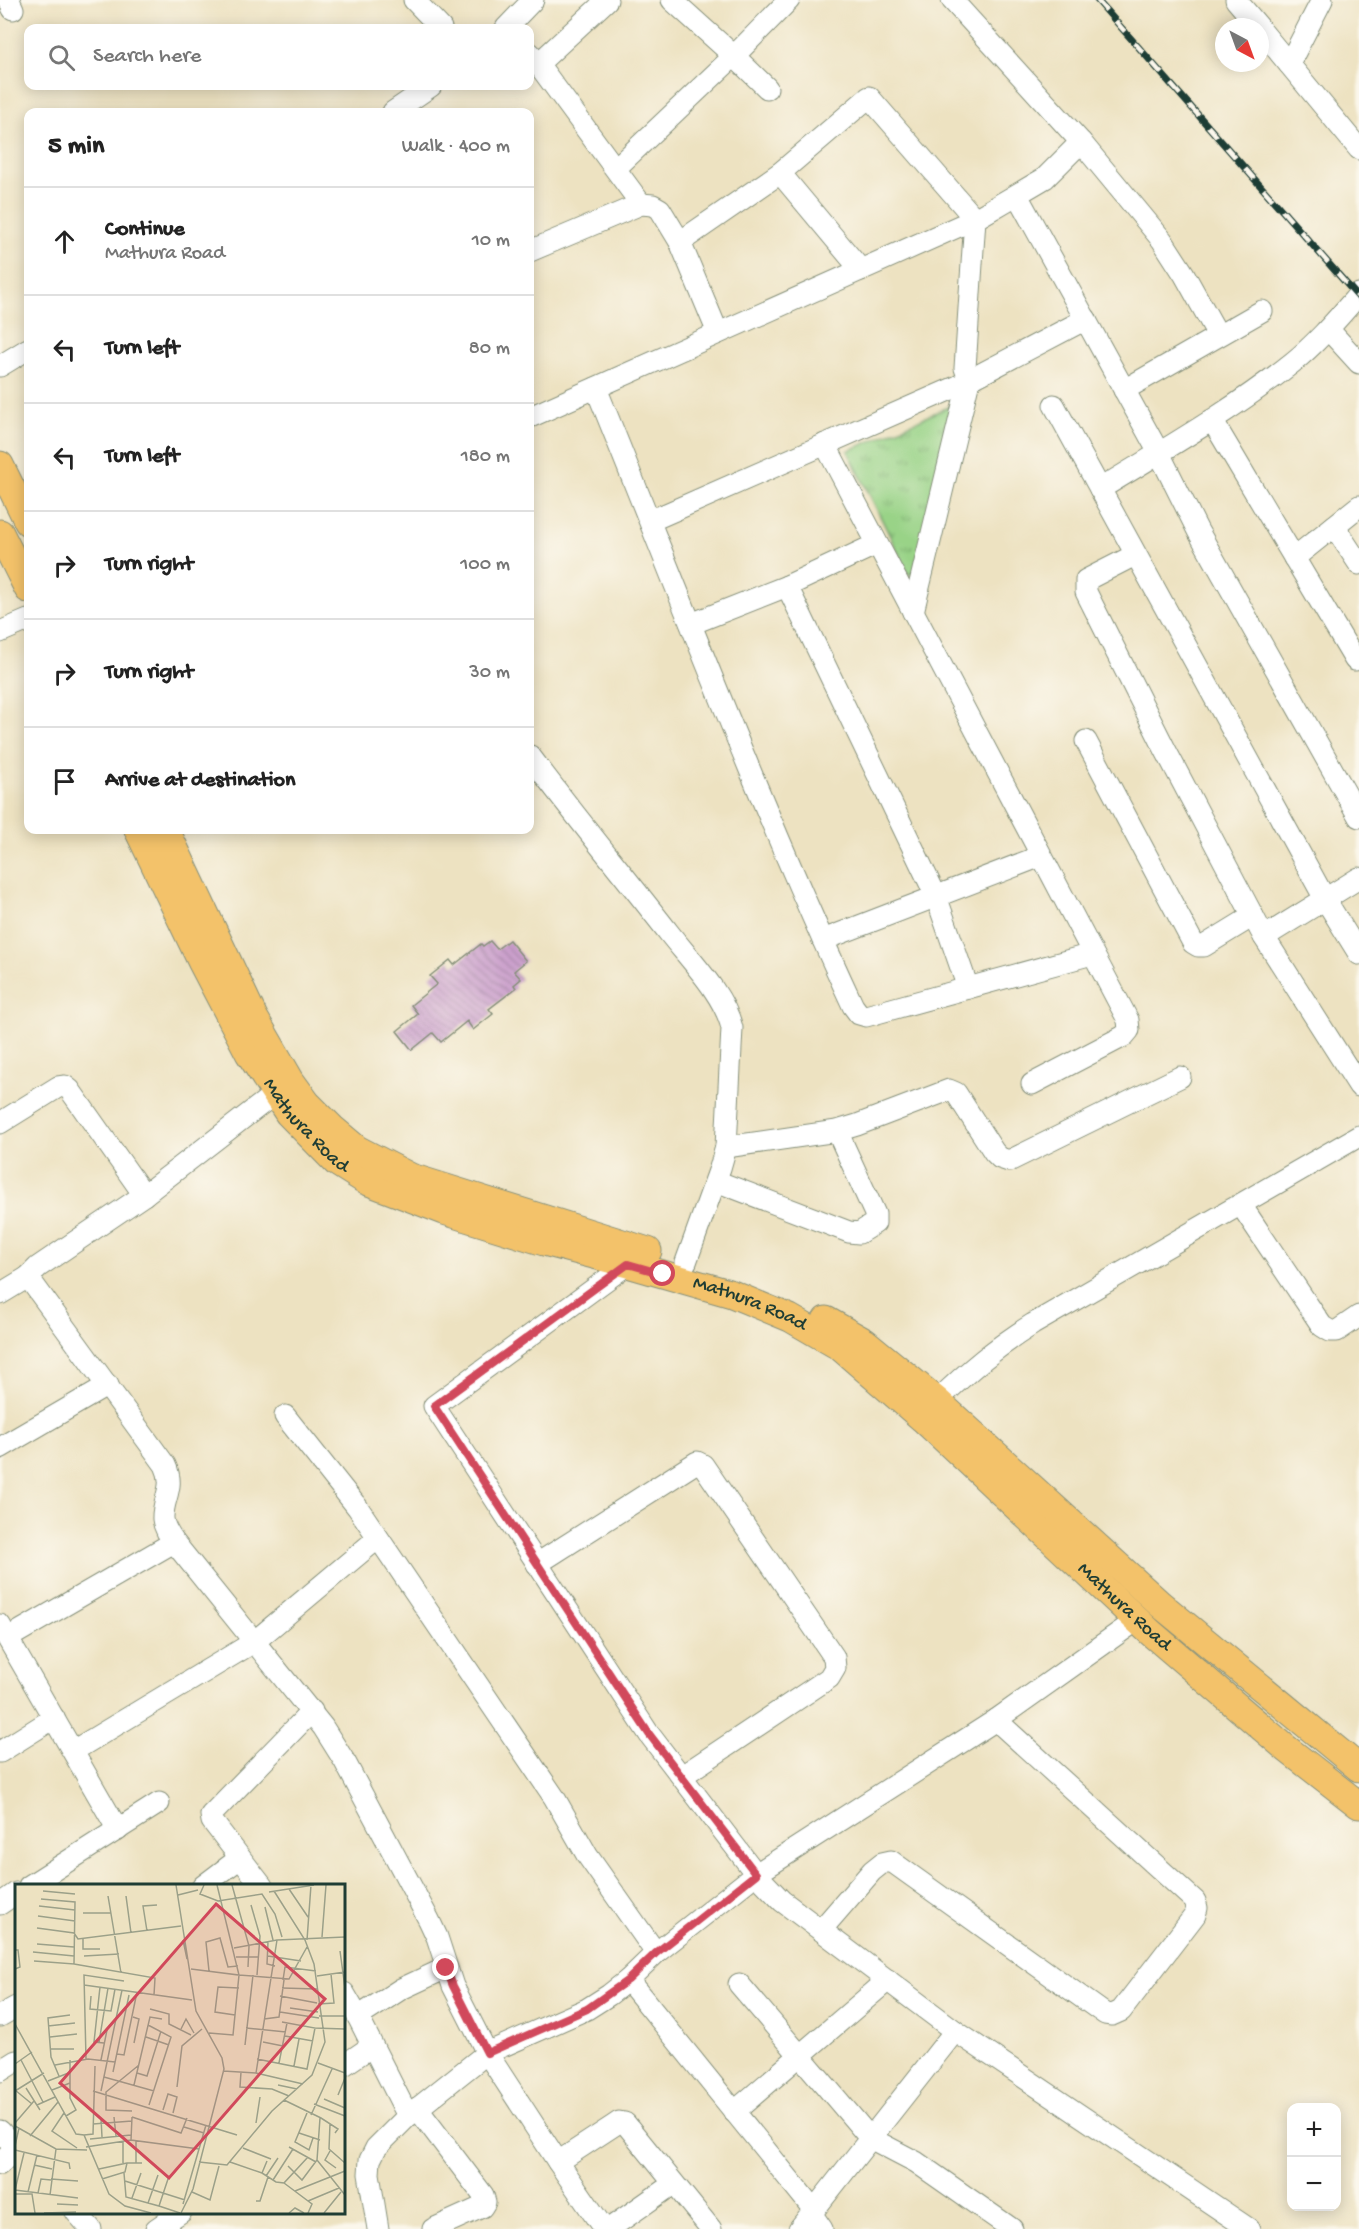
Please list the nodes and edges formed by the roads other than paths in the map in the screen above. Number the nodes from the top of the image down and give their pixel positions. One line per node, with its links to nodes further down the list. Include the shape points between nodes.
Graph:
1 (414, 0): 10 (street)
2 (533, 0): 11 (street)
3 (607, 0): 14 (street)
4 (672, 0): 13 (street)
5 (789, 0): 13 (street)
6 (952, 0): 19 (street)
7 (1236, 0): 9 (street)
8 (1322, 0): 15 (street)
9 (1251, 18)
10 (437, 24)
11 (510, 24)
12 (1269, 40): 15 (street)
13 (734, 56): 16 (street); 21 (street)
14 (534, 58): 21 (street)
15 (1289, 64): 20 (street)
16 (767, 88)
17 (425, 90): 18 (street)
18 (399, 108)
19 (1081, 142): 23 (street, via 1045,178); 34 (street, via 1166,247)
20 (1357, 143)
21 (616, 168): 24 (street)
22 (780, 173): 25 (street, via 869,97); 26 (street); 28 (street)
23 (1017, 195): 25 (street); 31 (street)
24 (641, 204): 26 (street, via 660,209); 27 (street)
25 (975, 219): 28 (street); 38 (street, via 965,368)
26 (680, 242): 33 (street)
27 (534, 249)
28 (861, 270): 33 (street)
29 (1359, 294): 32 (street)
30 (1262, 311): 34 (street)
31 (1086, 319): 38 (street); 40 (street)
32 (1328, 329): 36 (street); 43 (street, via 1292,363)
33 (718, 333): 39 (street)
34 (1218, 334): 40 (street)
35 (24, 351): 37 (street)
36 (1359, 363)
37 (0, 366)
38 (969, 380): 44 (street); 59 (street)
39 (596, 388): 42 (street); 50 (street)
40 (1124, 390): 45 (street)
41 (1054, 405): 47 (street)
42 (534, 415)
43 (1212, 420): 45 (street); 55 (street)
44 (825, 444): 50 (street); 53 (street)
45 (1159, 453): 47 (street); 66 (street, via 1198,531)
46 (0, 465): 49 (main road)
47 (1100, 489): 54 (street)
48 (1359, 506): 51 (street)
49 (24, 514)
50 (650, 520): 61 (street)
51 (1334, 526): 55 (street); 56 (street)
52 (0, 533): 57 (main road)
53 (877, 544): 58 (street); 59 (street)
54 (1135, 555): 72 (street); 73 (street, via 1086,580 1086,592)
55 (1294, 558): 63 (street)
56 (1359, 564)
57 (24, 581)
58 (787, 586): 61 (street); 71 (street)
59 (913, 612): 69 (street)
60 (24, 622): 62 (street)
61 (691, 624): 75 (street)
62 (0, 632)
63 (1355, 660)
64 (1086, 741): 73 (street, via 1193,943 1204,946)
65 (534, 761): 86 (street, via 729,1014 732,1028)
66 (1359, 817)
67 (140, 834): 82 (main road, Mathura Road, via 249,1053)
68 (168, 834): 82 (main road, Mathura Road)
69 (1041, 856): 71 (street); 76 (street)
70 (1359, 878): 72 (street)
71 (936, 896): 75 (street); 78 (street)
72 (1325, 899): 74 (street); 77 (street)
73 (1253, 916): 74 (street)
74 (1264, 937): 81 (street)
75 (823, 940): 78 (street, via 859,1014 866,1016)
76 (1092, 954): 78 (street); 80 (street, via 1128,1020 1129,1030)
77 (1359, 954)
78 (968, 988)
79 (1180, 1077): 84 (street, via 1009,1161 994,1152 956,1093 949,1090)
80 (1032, 1084)
81 (1359, 1086)
82 (283, 1088): 88 (street); 90 (main road, Mathura Road, via 307,1103 357,1149 411,1177); 91 (main road, Mathura Road, via 288,1113 336,1162 366,1181 444,1211)
83 (0, 1123): 88 (street, via 65,1086)
84 (837, 1131): 86 (street); 87 (street, via 875,1214 875,1223 859,1233)
85 (1359, 1136): 89 (street)
86 (726, 1147): 87 (street)
87 (716, 1181): 90 (street)
88 (144, 1195): 92 (street)
89 (1241, 1205): 94 (street, via 1322,1326 1337,1331); 96 (street, via 1005,1342 970,1368)
90 (686, 1262): 96 (main road, Mathura Road, via 796,1303 865,1341)
91 (628, 1264): 101 (street, via 434,1406); 102 (main road, Mathura Road, via 732,1294 790,1318 840,1347 923,1419)
92 (28, 1277): 93 (street); 95 (street)
93 (0, 1294)
94 (1359, 1316)
95 (108, 1385): 98 (street); 100 (street, via 170,1475 163,1517)
96 (937, 1401): 110 (main road, Mathura Road, via 1160,1604)
97 (285, 1416): 99 (street)
98 (0, 1448)
99 (378, 1538): 104 (street); 123 (street, via 554,1797 587,1856)
100 (174, 1542): 103 (street); 104 (street)
101 (537, 1564): 111 (street, via 649,1734); 111 (street, via 696,1462 703,1465 834,1657 835,1668 829,1678)
102 (1137, 1620): 107 (street); 113 (main road, Mathura Road, via 1287,1749)
103 (4, 1632): 106 (street)
104 (254, 1642): 105 (street); 108 (street)
105 (312, 1711): 115 (street, via 211,1815); 124 (street, via 336,1747 429,1920)
106 (54, 1718): 108 (street); 109 (street)
107 (996, 1720): 116 (street); 122 (street, via 1195,1901 1195,1915 1120,2011 1105,2014 891,1861 872,1871)
108 (73, 1751): 114 (street)
109 (0, 1752)
110 (1359, 1768)
111 (682, 1776): 116 (street)
112 (159, 1803): 114 (street)
113 (1359, 1805)
114 (118, 1830): 117 (street)
115 (240, 1858): 118 (street); 119 (street)
116 (756, 1874): 122 (street, via 782,1901); 123 (street)
117 (32, 1884)
118 (206, 1884)
119 (260, 1884)
120 (15, 1894): 121 (street)
121 (0, 1904)
122 (821, 1930): 126 (street)
123 (656, 1953): 125 (street)
124 (446, 1968): 131 (street, via 401,1989); 134 (street)
125 (628, 1980): 134 (street, via 587,2009); 140 (street)
126 (888, 1980): 132 (street); 135 (street)
127 (739, 1984): 135 (street)
128 (345, 1995): 131 (street)
129 (15, 2008): 130 (street)
130 (0, 2016)
131 (358, 2017): 133 (street)
132 (955, 2031): 142 (street); 160 (street)
133 (372, 2046): 137 (street); 139 (street)
134 (487, 2053): 139 (street); 145 (street)
135 (799, 2056): 140 (street); 142 (street)
136 (15, 2062): 138 (street)
137 (345, 2064)
138 (0, 2071)
139 (412, 2112): 153 (street, via 376,2148 370,2160); 154 (street, via 485,2202 482,2207)
140 (734, 2112): 150 (street)
141 (0, 2131): 143 (street)
142 (870, 2138): 150 (street); 159 (street, via 916,2162)
143 (15, 2147)
144 (15, 2149): 146 (street)
145 (558, 2162): 147 (street, via 619,2122 625,2123); 155 (street)
146 (0, 2164)
147 (673, 2184): 156 (street); 157 (street)
148 (78, 2214): 151 (street)
149 (177, 2214): 152 (street)
150 (818, 2219): 158 (street)
151 (91, 2229)
152 (156, 2229)
153 (378, 2229)
154 (433, 2229)
155 (604, 2229)
156 (609, 2229)
157 (711, 2229)
158 (799, 2229)
159 (1012, 2229)
160 (1249, 2229)

